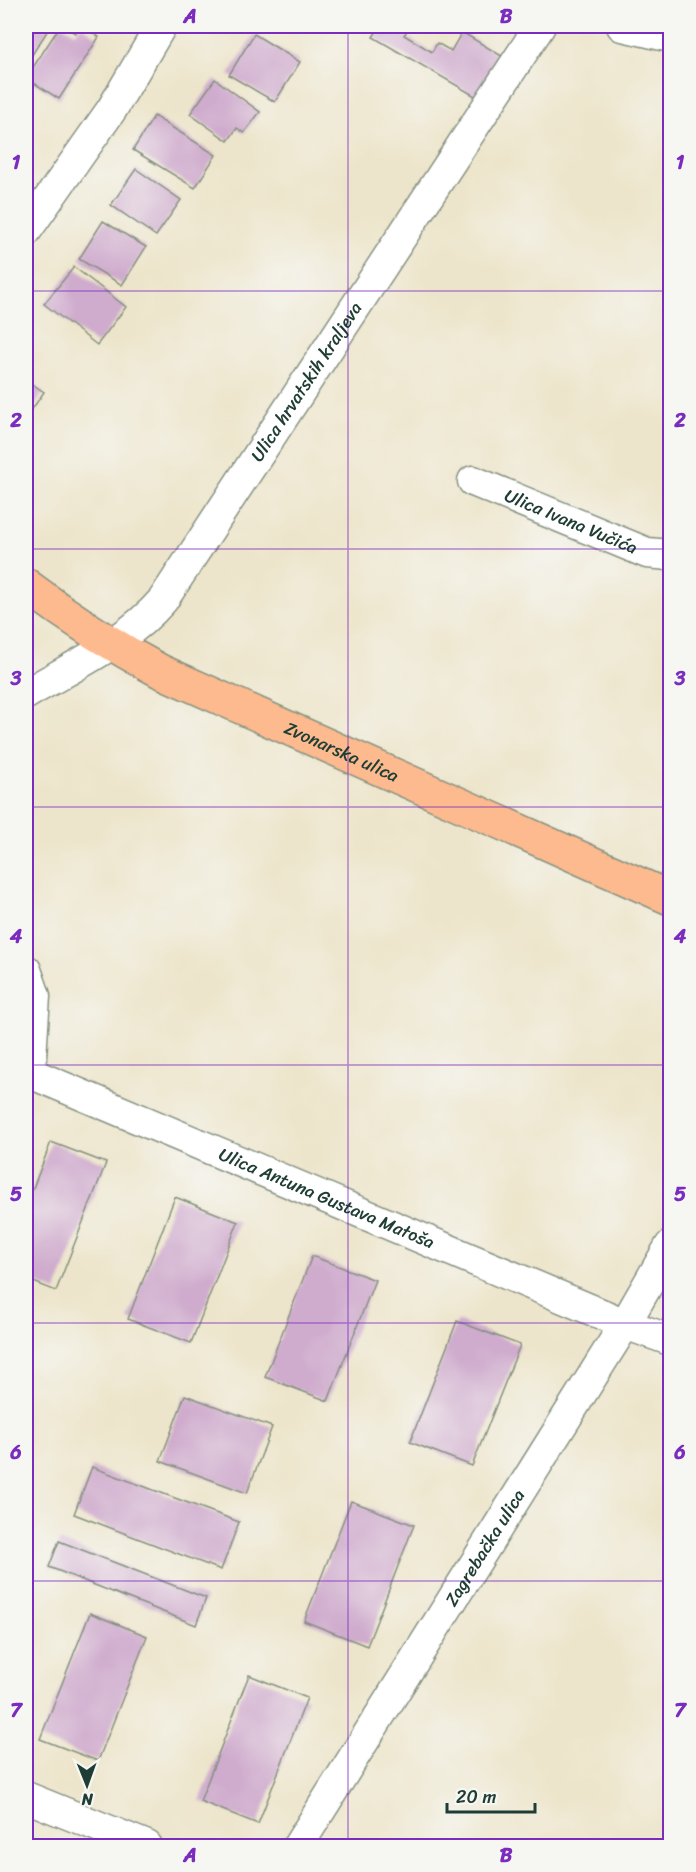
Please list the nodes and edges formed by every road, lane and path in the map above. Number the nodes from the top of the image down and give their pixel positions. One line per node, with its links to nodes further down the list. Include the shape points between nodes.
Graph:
1 (161, 26): 5 (street, via 112,109)
2 (540, 26): 9 (street, Ulica hrvatskih kraljeva, via 163,600)
3 (622, 26): 4 (street)
4 (670, 38)
5 (26, 231)
6 (473, 481): 7 (street, Ulica Ivana Vučića, via 648,553)
7 (670, 555)
8 (26, 585): 9 (main road, Zvonarska ulica)
9 (111, 644): 10 (street, Ulica hrvatskih kraljeva); 11 (main road, Zvonarska ulica, via 160,671)
10 (26, 694)
11 (670, 898)
12 (26, 970): 13 (street, Ulica Antuna Gustava Matoša, via 34,996)
13 (28, 1076): 15 (street, Ulica Antuna Gustava Matoša)
14 (670, 1246): 15 (street, Zagrebačka ulica)
15 (625, 1324): 16 (street, Ulica Antuna Gustava Matoša); 19 (street, Zagrebačka ulica)
16 (670, 1340)
17 (26, 1797): 18 (street)
18 (147, 1846)
19 (298, 1846)

